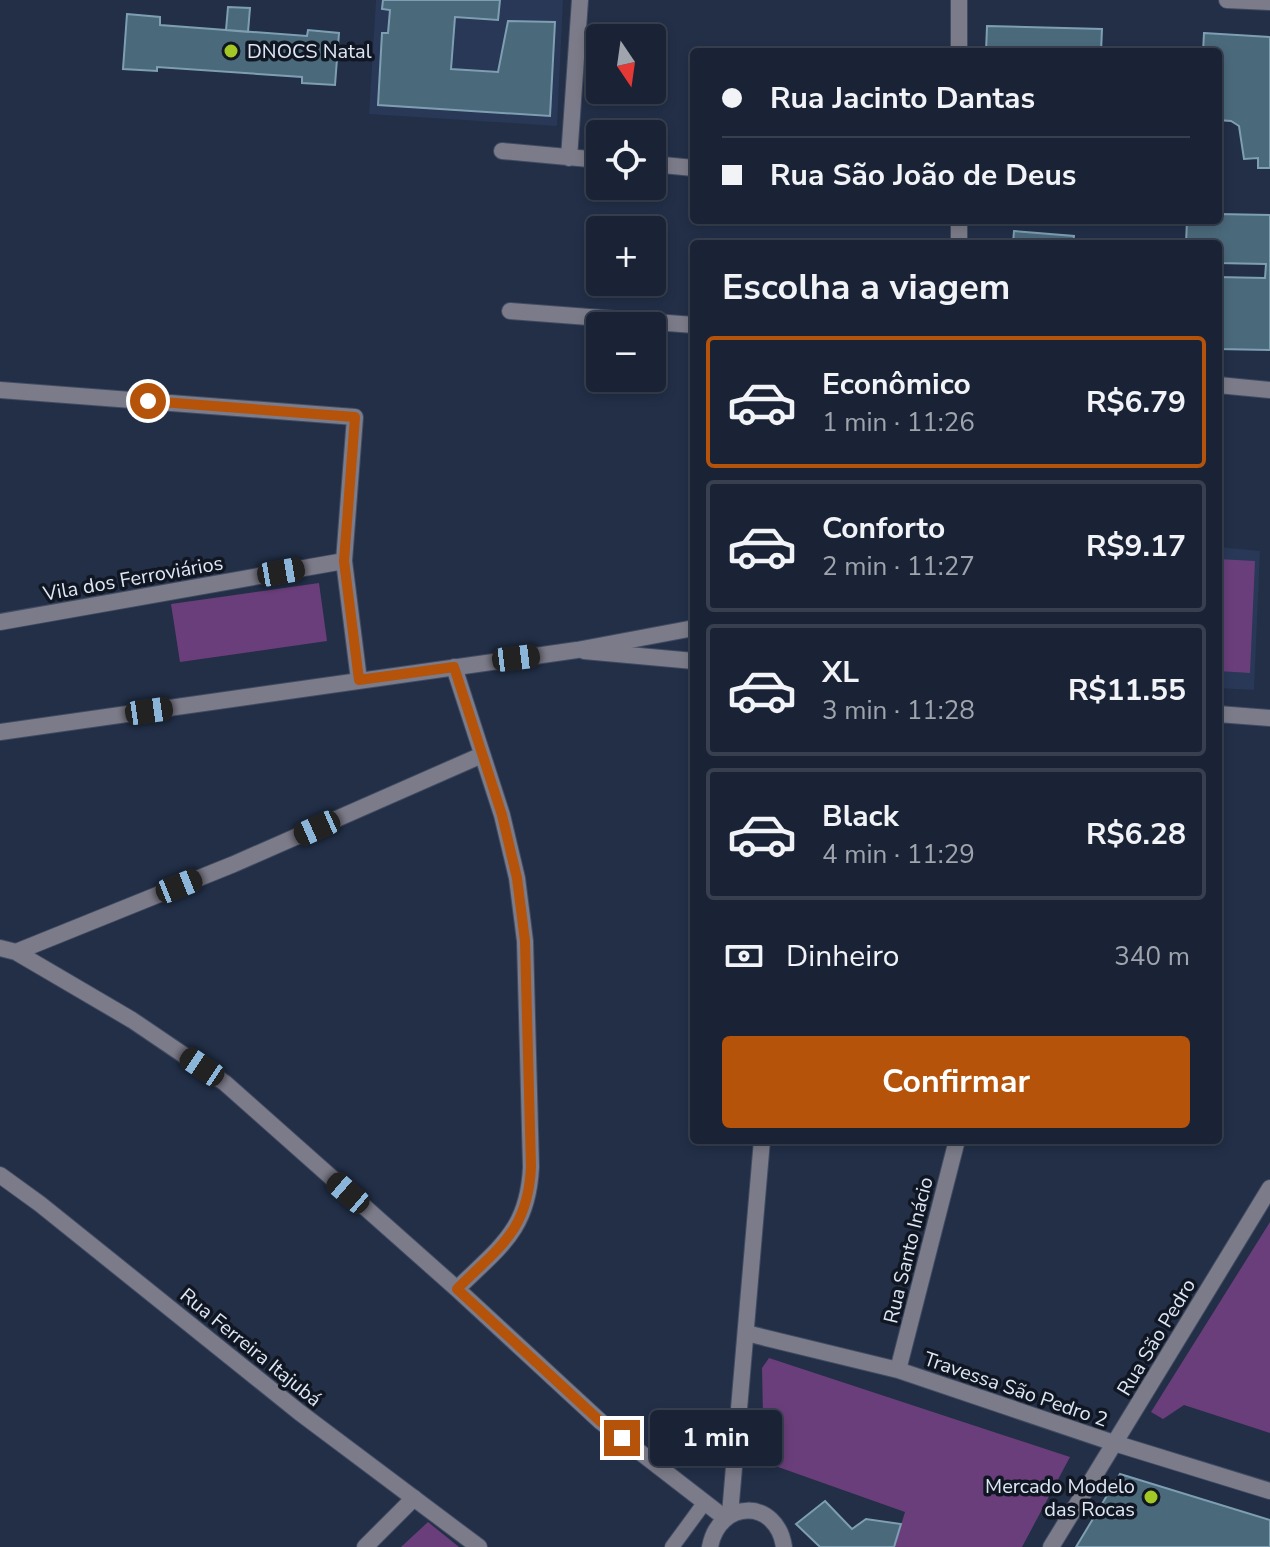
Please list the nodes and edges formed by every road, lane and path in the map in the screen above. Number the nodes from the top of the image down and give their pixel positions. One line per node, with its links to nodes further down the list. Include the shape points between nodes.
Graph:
1 (580, 0): 7 (street)
2 (959, 0): 5 (street)
3 (1227, 0): 4 (street)
4 (1270, 2)
5 (959, 48)
6 (502, 151): 7 (street)
7 (569, 158): 8 (street)
8 (586, 159)
9 (666, 165): 10 (street)
10 (690, 168)
11 (510, 311): 12 (street)
12 (690, 325)
13 (1222, 385): 15 (street)
14 (0, 390): 16 (street, via 355,417)
15 (1270, 390)
16 (344, 561): 17 (street, Vila dos Ferroviários); 22 (street)
17 (0, 622)
18 (690, 629): 19 (street)
19 (577, 650): 20 (street); 21 (street)
20 (690, 661)
21 (454, 667): 22 (street); 26 (street)
22 (359, 680): 25 (street)
23 (1222, 714): 24 (street)
24 (1270, 718)
25 (0, 732)
26 (482, 755): 27 (street, via 234,864); 32 (street, via 514,866 525,941 530,1195 508,1237)
27 (8, 950): 32 (street, via 132,1020 225,1083)
28 (762, 1144): 33 (street)
29 (956, 1144): 34 (street, Rua Santo Inácio)
30 (0, 1175): 37 (street, Rua Ferreira Itajubá)
31 (1270, 1188): 35 (street, Rua São Pedro)
32 (457, 1289): 38 (street, via 601,1422)
33 (746, 1333): 34 (street, Travessa São Pedro 2); 39 (street)
34 (898, 1370): 35 (street, Travessa São Pedro 2)
35 (1114, 1443): 36 (street, Travessa São Pedro 2); 45 (street, Rua São Pedro)
36 (1270, 1491)
37 (414, 1498): 40 (street); 41 (street, Rua Ferreira Itajubá)
38 (705, 1502): 39 (street); 42 (lane)
39 (727, 1516): 43 (street, via 716,1527); 44 (street, via 748,1510 766,1515 779,1528)
40 (365, 1547)
41 (479, 1547)
42 (672, 1547)
43 (710, 1547)
44 (784, 1547)
45 (1051, 1547)

